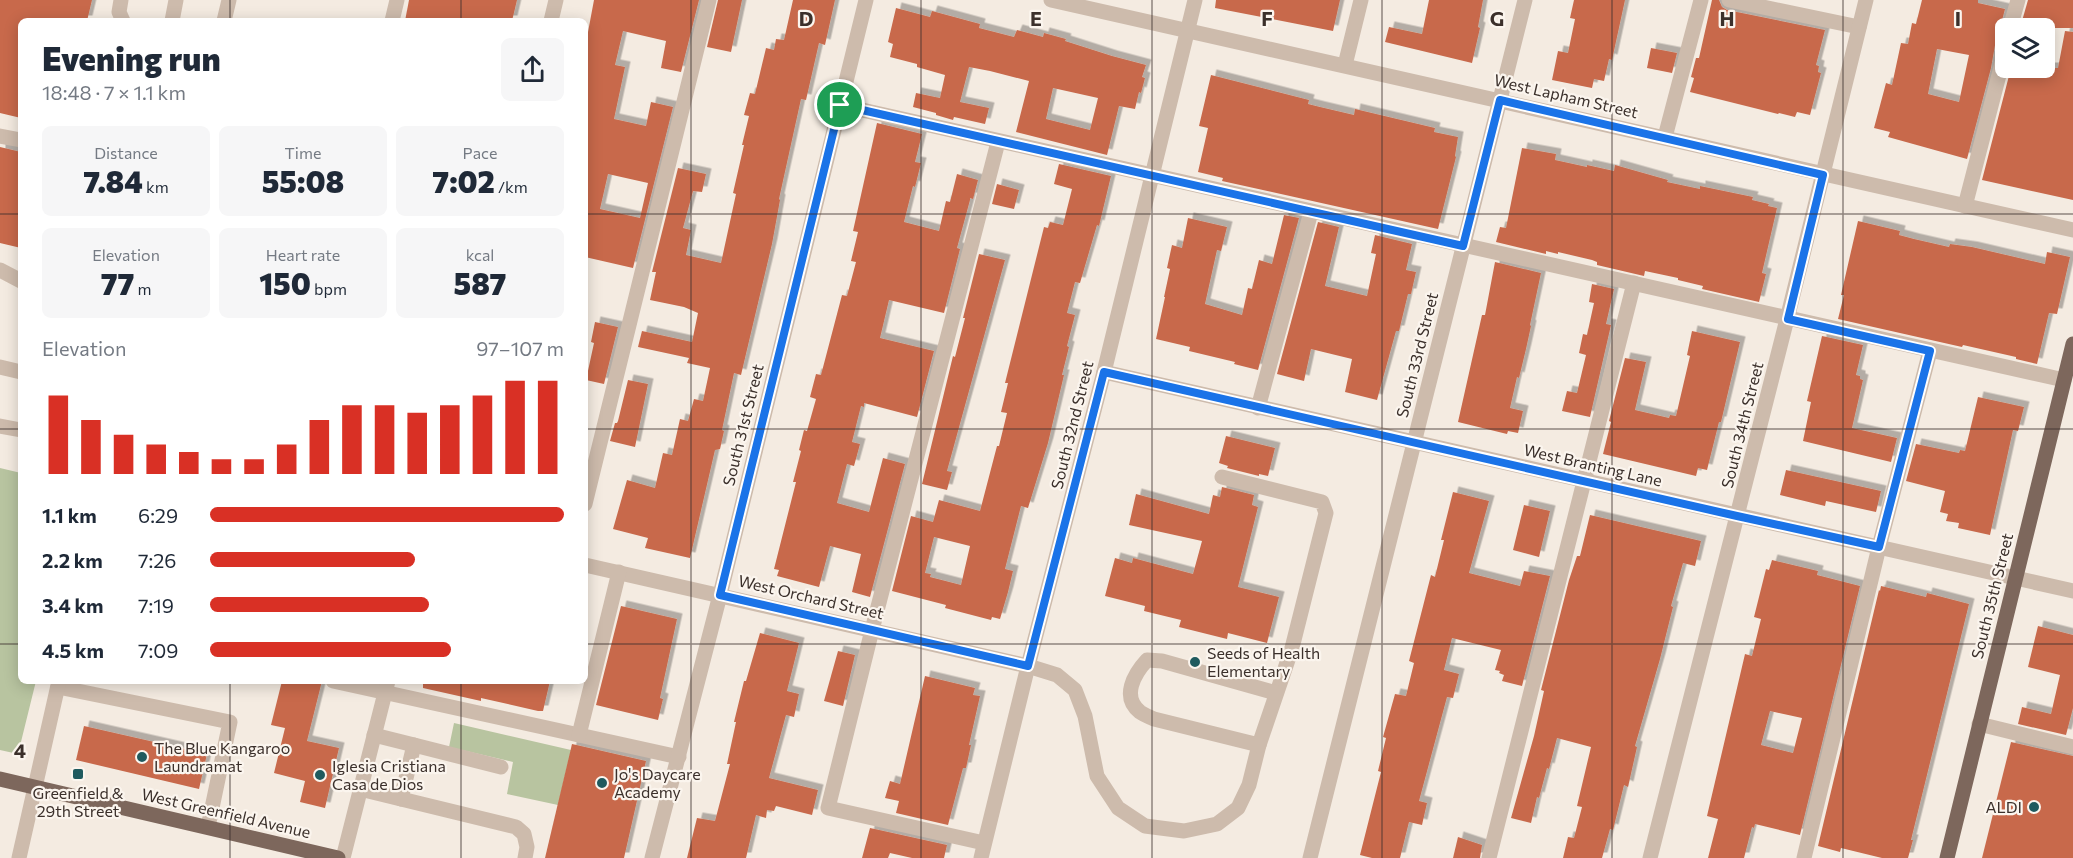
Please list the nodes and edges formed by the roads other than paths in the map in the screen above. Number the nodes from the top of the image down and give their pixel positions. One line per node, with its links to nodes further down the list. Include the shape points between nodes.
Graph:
1 (121, 0): 16 (street, via 118,12)
2 (176, 0): 17 (street)
3 (229, 0): 18 (street)
4 (397, 0): 19 (street)
5 (556, 0): 20 (street)
6 (709, 0): 54 (street)
7 (866, 0): 27 (street, South 31st Street)
8 (1051, 0): 23 (street, West Lapham Street)
9 (1195, 0): 23 (street, South 32nd Street)
10 (1361, 0): 24 (street)
11 (1525, 0): 26 (street, South 33rd Street)
12 (1701, 0): 29 (street)
13 (1729, 0): 22 (street)
14 (1866, 0): 22 (street, South 34th Street)
15 (2018, 0): 21 (street)
16 (121, 18)
17 (173, 18)
18 (225, 18)
19 (393, 18)
20 (552, 18)
21 (2013, 18)
22 (1859, 27): 32 (street, South 34th Street)
23 (1188, 29): 24 (street, West Lapham Street); 33 (street, South 32nd Street)
24 (1345, 65): 26 (street, West Lapham Street)
25 (1998, 78): 34 (street)
26 (1500, 100): 29 (street, West Lapham Street); 37 (street, South 33rd Street)
27 (840, 105): 31 (street); 61 (street, South 31st Street)
28 (0, 136): 30 (street)
29 (1665, 137): 32 (street, West Lapham Street)
30 (18, 139)
31 (998, 142): 33 (street); 62 (street)
32 (1823, 175): 34 (street, West Lapham Street); 41 (street, South 34th Street)
33 (1153, 177): 35 (street); 46 (street, South 32nd Street)
34 (1965, 206): 36 (street, West Lapham Street)
35 (1311, 212): 37 (street); 48 (street)
36 (2073, 230)
37 (1463, 246): 40 (street); 51 (street, South 33rd Street)
38 (0, 270): 39 (street)
39 (18, 279)
40 (1634, 283): 41 (street); 53 (street)
41 (1788, 319): 43 (street); 55 (street, South 34th Street)
42 (2073, 344): 47 (main road, South 35th Street)
43 (1930, 351): 47 (street); 56 (street)
44 (0, 367): 45 (street)
45 (18, 371)
46 (1104, 372): 48 (street, West Branting Lane); 63 (street, South 32nd Street)
47 (2064, 380): 59 (main road, South 35th Street)
48 (1258, 408): 51 (street, West Branting Lane)
49 (0, 426): 50 (street)
50 (18, 429)
51 (1413, 442): 53 (street, West Branting Lane); 87 (street, South 33rd Street)
52 (1222, 477): 67 (street, West Orchard Street, via 1322,502 1326,513 1292,648)
53 (1583, 481): 55 (street, West Branting Lane); 88 (street)
54 (588, 492)
55 (1737, 516): 56 (street, West Branting Lane); 89 (street, South 34th Street)
56 (1879, 547): 59 (street, West Branting Lane); 90 (street)
57 (588, 566): 58 (street, West Orchard Street)
58 (619, 572): 61 (street, West Orchard Street); 70 (street)
59 (2014, 579): 60 (street, West Branting Lane); 68 (main road, South 35th Street)
60 (2073, 591)
61 (720, 595): 62 (street, West Orchard Street); 74 (street, South 31st Street)
62 (872, 630): 63 (street, West Orchard Street); 81 (street, via 828,808)
63 (1028, 666): 72 (street, West Orchard Street, via 1057,675 1075,690 1085,716 1097,776 1118,808 1145,825 1184,831 1217,824 1238,808 1249,785); 81 (street, South 32nd Street)
64 (59, 684): 77 (street); 80 (street, via 230,722)
65 (360, 684): 66 (street)
66 (386, 687): 69 (street); 70 (street)
67 (1276, 693): 72 (street, West Orchard Street); 72 (street, via 1147,660 1137,670 1131,685 1131,700 1139,712)
68 (1979, 724): 73 (street); 91 (main road, South 35th Street)
69 (374, 735): 71 (street); 78 (street)
70 (579, 735): 74 (street)
71 (414, 745): 75 (street); 79 (street)
72 (1259, 745)
73 (2073, 747)
74 (679, 757): 86 (street, South 31st Street)
75 (501, 767)
76 (0, 779): 77 (main road, West Greenfield Avenue)
77 (34, 787): 80 (main road, West Greenfield Avenue); 82 (street)
78 (360, 789): 79 (street); 84 (street)
79 (401, 799): 85 (street, via 516,827 524,834)
80 (208, 827): 83 (main road, West Greenfield Avenue)
81 (982, 850)
82 (18, 858)
83 (338, 858)
84 (343, 858)
85 (525, 858)
86 (652, 858)
87 (1310, 858)
88 (1489, 858)
89 (1650, 858)
90 (1804, 858)
91 (1947, 858)

